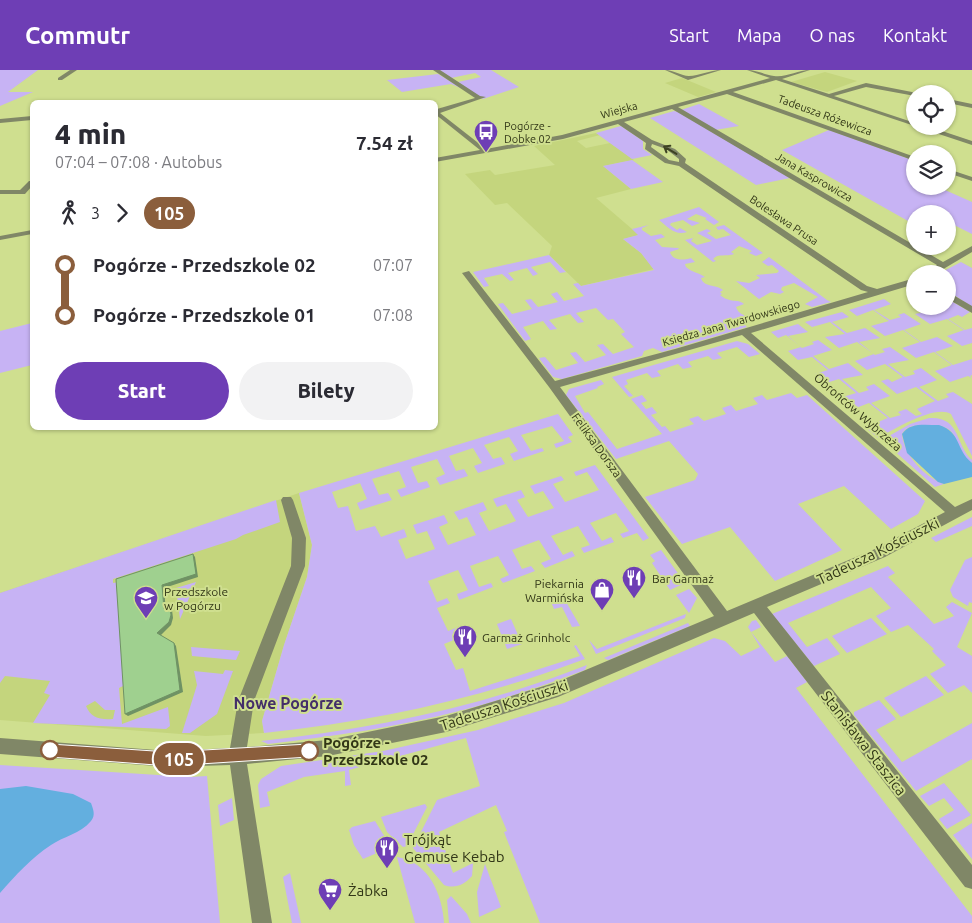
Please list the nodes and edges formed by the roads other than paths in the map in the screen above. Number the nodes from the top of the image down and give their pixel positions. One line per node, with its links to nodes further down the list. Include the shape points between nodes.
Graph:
1 (74, 70): 7 (street)
2 (436, 70): 15 (street, via 481,98)
3 (668, 70): 4 (street, via 688,78)
4 (718, 70)
5 (750, 70): 8 (street)
6 (807, 70): 8 (street, Wiejska)
7 (60, 79)
8 (775, 79): 9 (street, Wiejska); 11 (street)
9 (728, 92): 14 (street, Wiejska); 25 (street, Tadeusza Różewicza)
10 (906, 92): 11 (street, via 866,85)
11 (829, 96): 20 (street)
12 (956, 105): 13 (street)
13 (972, 106)
14 (673, 107): 19 (street, Wiejska); 35 (street, Jana Kasprowicza)
15 (438, 112)
16 (438, 114): 24 (street)
17 (30, 118): 18 (street)
18 (0, 121)
19 (619, 122): 22 (street, Bolesława Prusa); 24 (street, Wiejska, via 563,137)
20 (906, 122)
21 (949, 135): 23 (street)
22 (650, 142): 27 (street, Bolesława Prusa, one-way to 22, via 683,159 680,156 663,145); 27 (street, Bolesława Prusa, via 649,150 667,162)
23 (972, 143)
24 (485, 151): 26 (street, Wiejska)
25 (906, 156)
26 (438, 159)
27 (681, 164): 39 (street, Bolesława Prusa, via 864,288)
28 (956, 173): 29 (street)
29 (972, 179)
30 (30, 185): 31 (street, via 22,192)
31 (0, 192)
32 (30, 232): 33 (street)
33 (0, 238)
34 (972, 249): 36 (street)
35 (941, 265)
36 (945, 265)
37 (466, 273): 43 (street, Feliksa Dorsza)
38 (906, 284): 39 (street, Księdza Jana Twardowskiego)
39 (877, 292): 42 (street, Księdza Jana Twardowskiego)
40 (956, 300): 41 (street)
41 (972, 310)
42 (744, 332): 43 (street, Księdza Jana Twardowskiego); 46 (street, Obrońców Wybrzeża)
43 (553, 386): 48 (street, Feliksa Dorsza)
44 (286, 500): 50 (street, via 299,538 298,566 246,701)
45 (972, 504): 46 (street, Tadeusza Kościuszki)
46 (954, 514): 47 (street, Tadeusza Kościuszki, via 880,553)
47 (757, 606): 48 (street, Tadeusza Kościuszki); 51 (street, Stanisława Staszica)
48 (725, 619): 50 (street, Tadeusza Kościuszki, via 558,690 446,724 328,748)
49 (0, 746): 50 (street, Tadeusza Kościuszki, via 169,759)
50 (237, 756): 52 (street)
51 (972, 880)
52 (262, 923)

